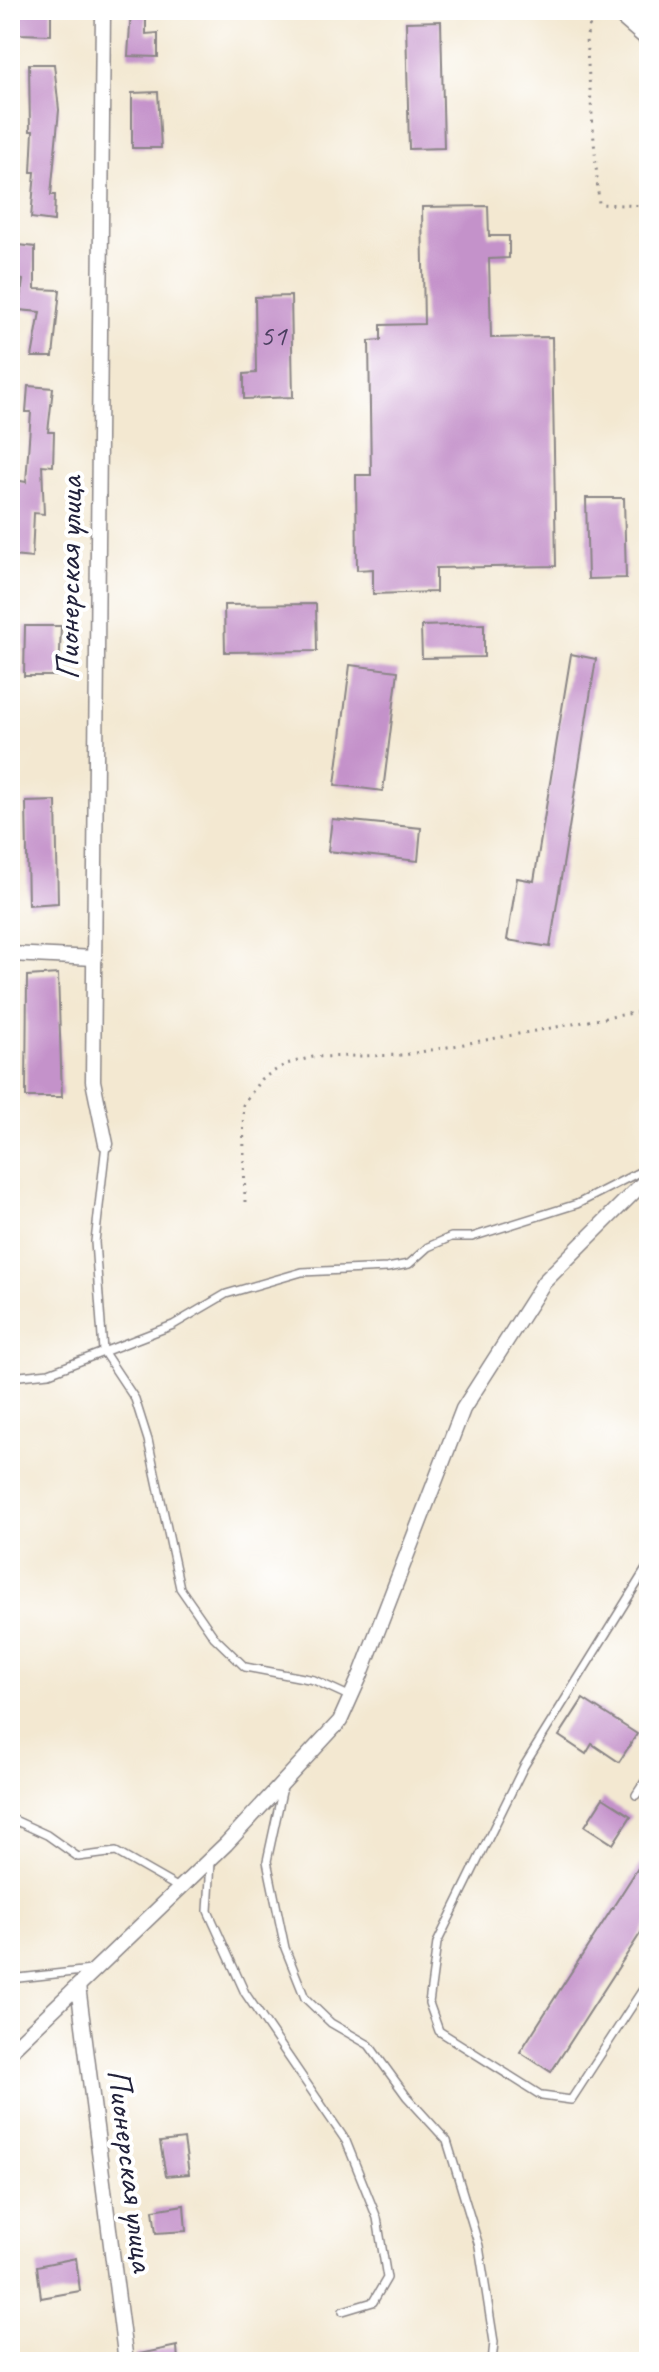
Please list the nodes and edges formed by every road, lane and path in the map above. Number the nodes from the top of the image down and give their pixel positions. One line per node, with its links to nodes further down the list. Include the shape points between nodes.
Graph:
1 (103, 10): 7 (street, Пионерская улица)
2 (594, 10): 5 (path, via 586,39 599,204)
3 (618, 10): 4 (main road)
4 (649, 37)
5 (649, 206)
6 (10, 954): 7 (street)
7 (95, 958): 9 (street, Пионерская улица, via 93,1081)
8 (649, 1010): 12 (path, via 404,1055 313,1057 286,1064 261,1079 243,1105)
9 (106, 1144): 13 (lane, via 95,1242)
10 (649, 1167): 13 (lane, via 577,1204 472,1237 451,1237 428,1247 409,1264 302,1272 226,1294 173,1325)
11 (649, 1177): 16 (street, via 544,1282 463,1409)
12 (245, 1202)
13 (103, 1351): 14 (lane, via 49,1373); 16 (lane, via 135,1399 180,1588 214,1637 245,1667 314,1680)
14 (10, 1377)
15 (649, 1564): 25 (lane, via 524,1766 437,1943 429,2003 439,2031 542,2096 571,2100)
16 (351, 1697): 18 (street, via 340,1721)
17 (649, 1775): 19 (lane)
18 (285, 1781): 21 (street); 30 (lane, via 267,1861 285,1948 305,1998 331,2023 369,2045 447,2141 479,2246 494,2342)
19 (636, 1795)
20 (10, 1818): 22 (lane, via 78,1857 116,1852)
21 (211, 1859): 22 (street); 28 (lane, via 208,1911 245,1993 346,2141 377,2218 387,2278 373,2302)
22 (180, 1889): 23 (street)
23 (97, 1969): 24 (lane); 26 (street)
24 (10, 1979)
25 (649, 1980)
26 (78, 1986): 27 (street); 29 (street, Пионерская улица)
27 (10, 2051)
28 (343, 2311)
29 (126, 2362)
30 (492, 2362)

